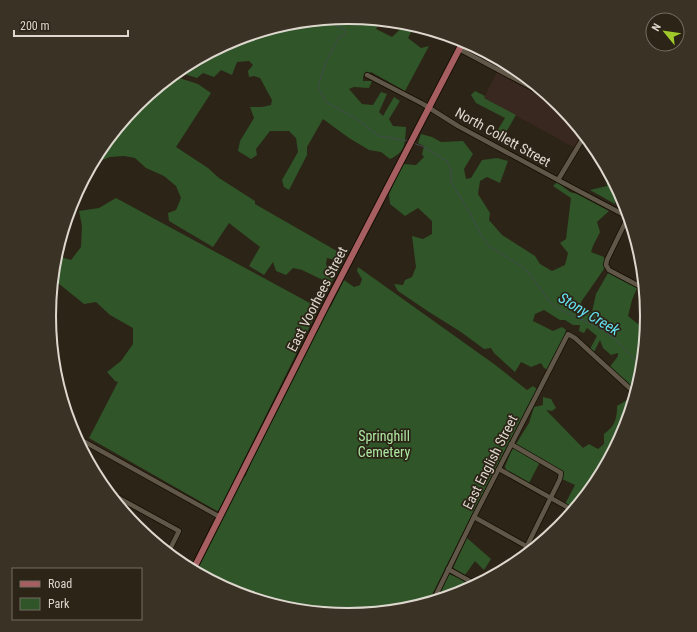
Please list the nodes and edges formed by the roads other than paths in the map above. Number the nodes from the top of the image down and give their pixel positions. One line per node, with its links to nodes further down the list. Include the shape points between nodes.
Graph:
1 (461, 47): 5 (main road, East Voorhees Street)
2 (475, 53): 4 (street)
3 (367, 75): 5 (street, North Collett Street)
4 (519, 79)
5 (429, 108): 7 (street, North Collett Street); 18 (main road, East Voorhees Street)
6 (582, 140): 7 (street)
7 (558, 180): 8 (street, North Collett Street)
8 (622, 213)
9 (626, 224): 10 (street, via 606,265 609,270)
10 (639, 286)
11 (631, 390): 13 (street, East English Street, via 568,334)
12 (86, 444): 18 (street)
13 (511, 444): 14 (street, East English Street); 15 (street, via 560,473)
14 (499, 469): 15 (street); 19 (street, East English Street)
15 (552, 498): 17 (street); 20 (street)
16 (121, 499): 21 (street, via 179,530)
17 (569, 508)
18 (220, 517): 22 (main road, East Voorhees Street)
19 (474, 517): 20 (street); 23 (street, East English Street)
20 (527, 546)
21 (171, 548)
22 (196, 565)
23 (448, 569): 24 (street); 25 (street, East English Street)
24 (470, 581)
25 (435, 595)

